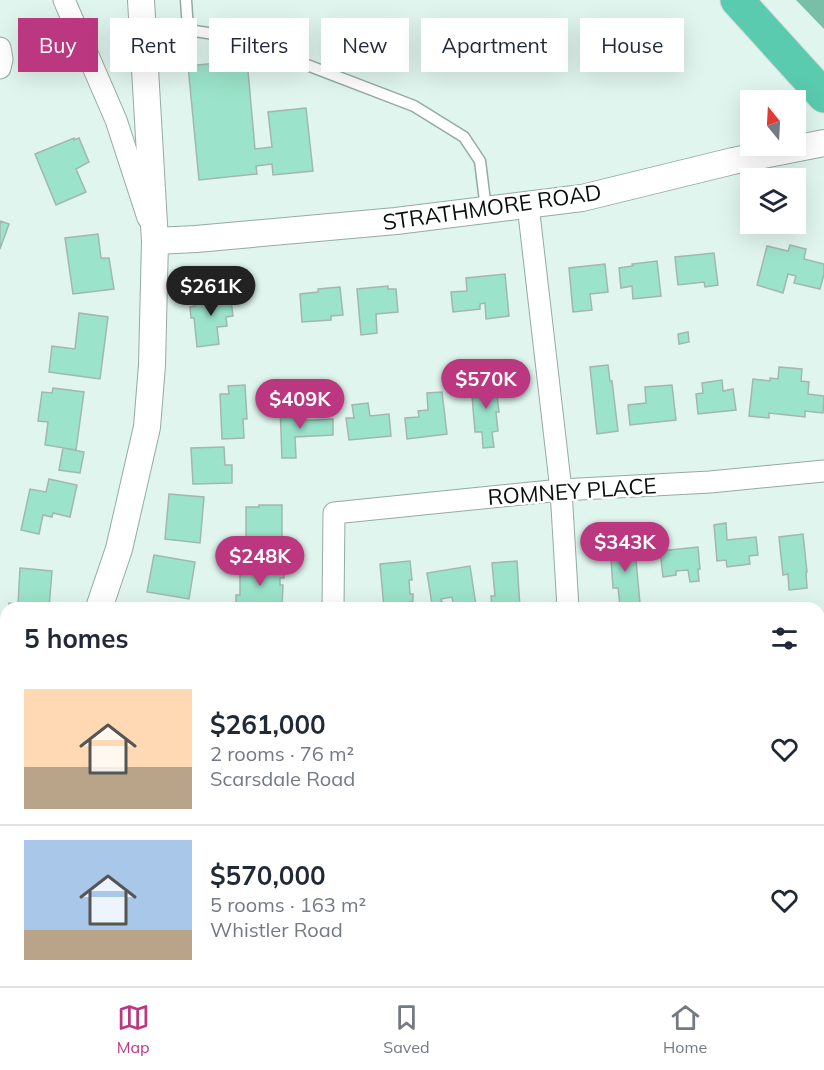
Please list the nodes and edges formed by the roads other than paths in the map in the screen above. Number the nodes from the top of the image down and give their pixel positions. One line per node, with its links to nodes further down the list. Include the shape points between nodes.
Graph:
1 (64, 0): 15 (street, via 116,120)
2 (141, 0): 5 (street)
3 (186, 0): 6 (lane)
4 (737, 0): 11 (highway)
5 (142, 18)
6 (187, 18)
7 (197, 31): 14 (lane, via 234,37 414,106 464,137 480,161)
8 (0, 48): 9 (street)
9 (0, 68)
10 (145, 72): 15 (street)
11 (824, 96)
12 (824, 143): 13 (street, STRATHMORE ROAD, via 582,198)
13 (528, 205): 14 (street, STRATHMORE ROAD); 17 (street)
14 (486, 209): 15 (street, STRATHMORE ROAD, via 396,221)
15 (155, 241): 18 (street, via 147,428 119,549)
16 (817, 472): 17 (street, ROMNEY PLACE)
17 (561, 490): 19 (street, ROMNEY PLACE, via 334,513); 20 (street)
18 (101, 602)
19 (333, 602)
20 (568, 602)

